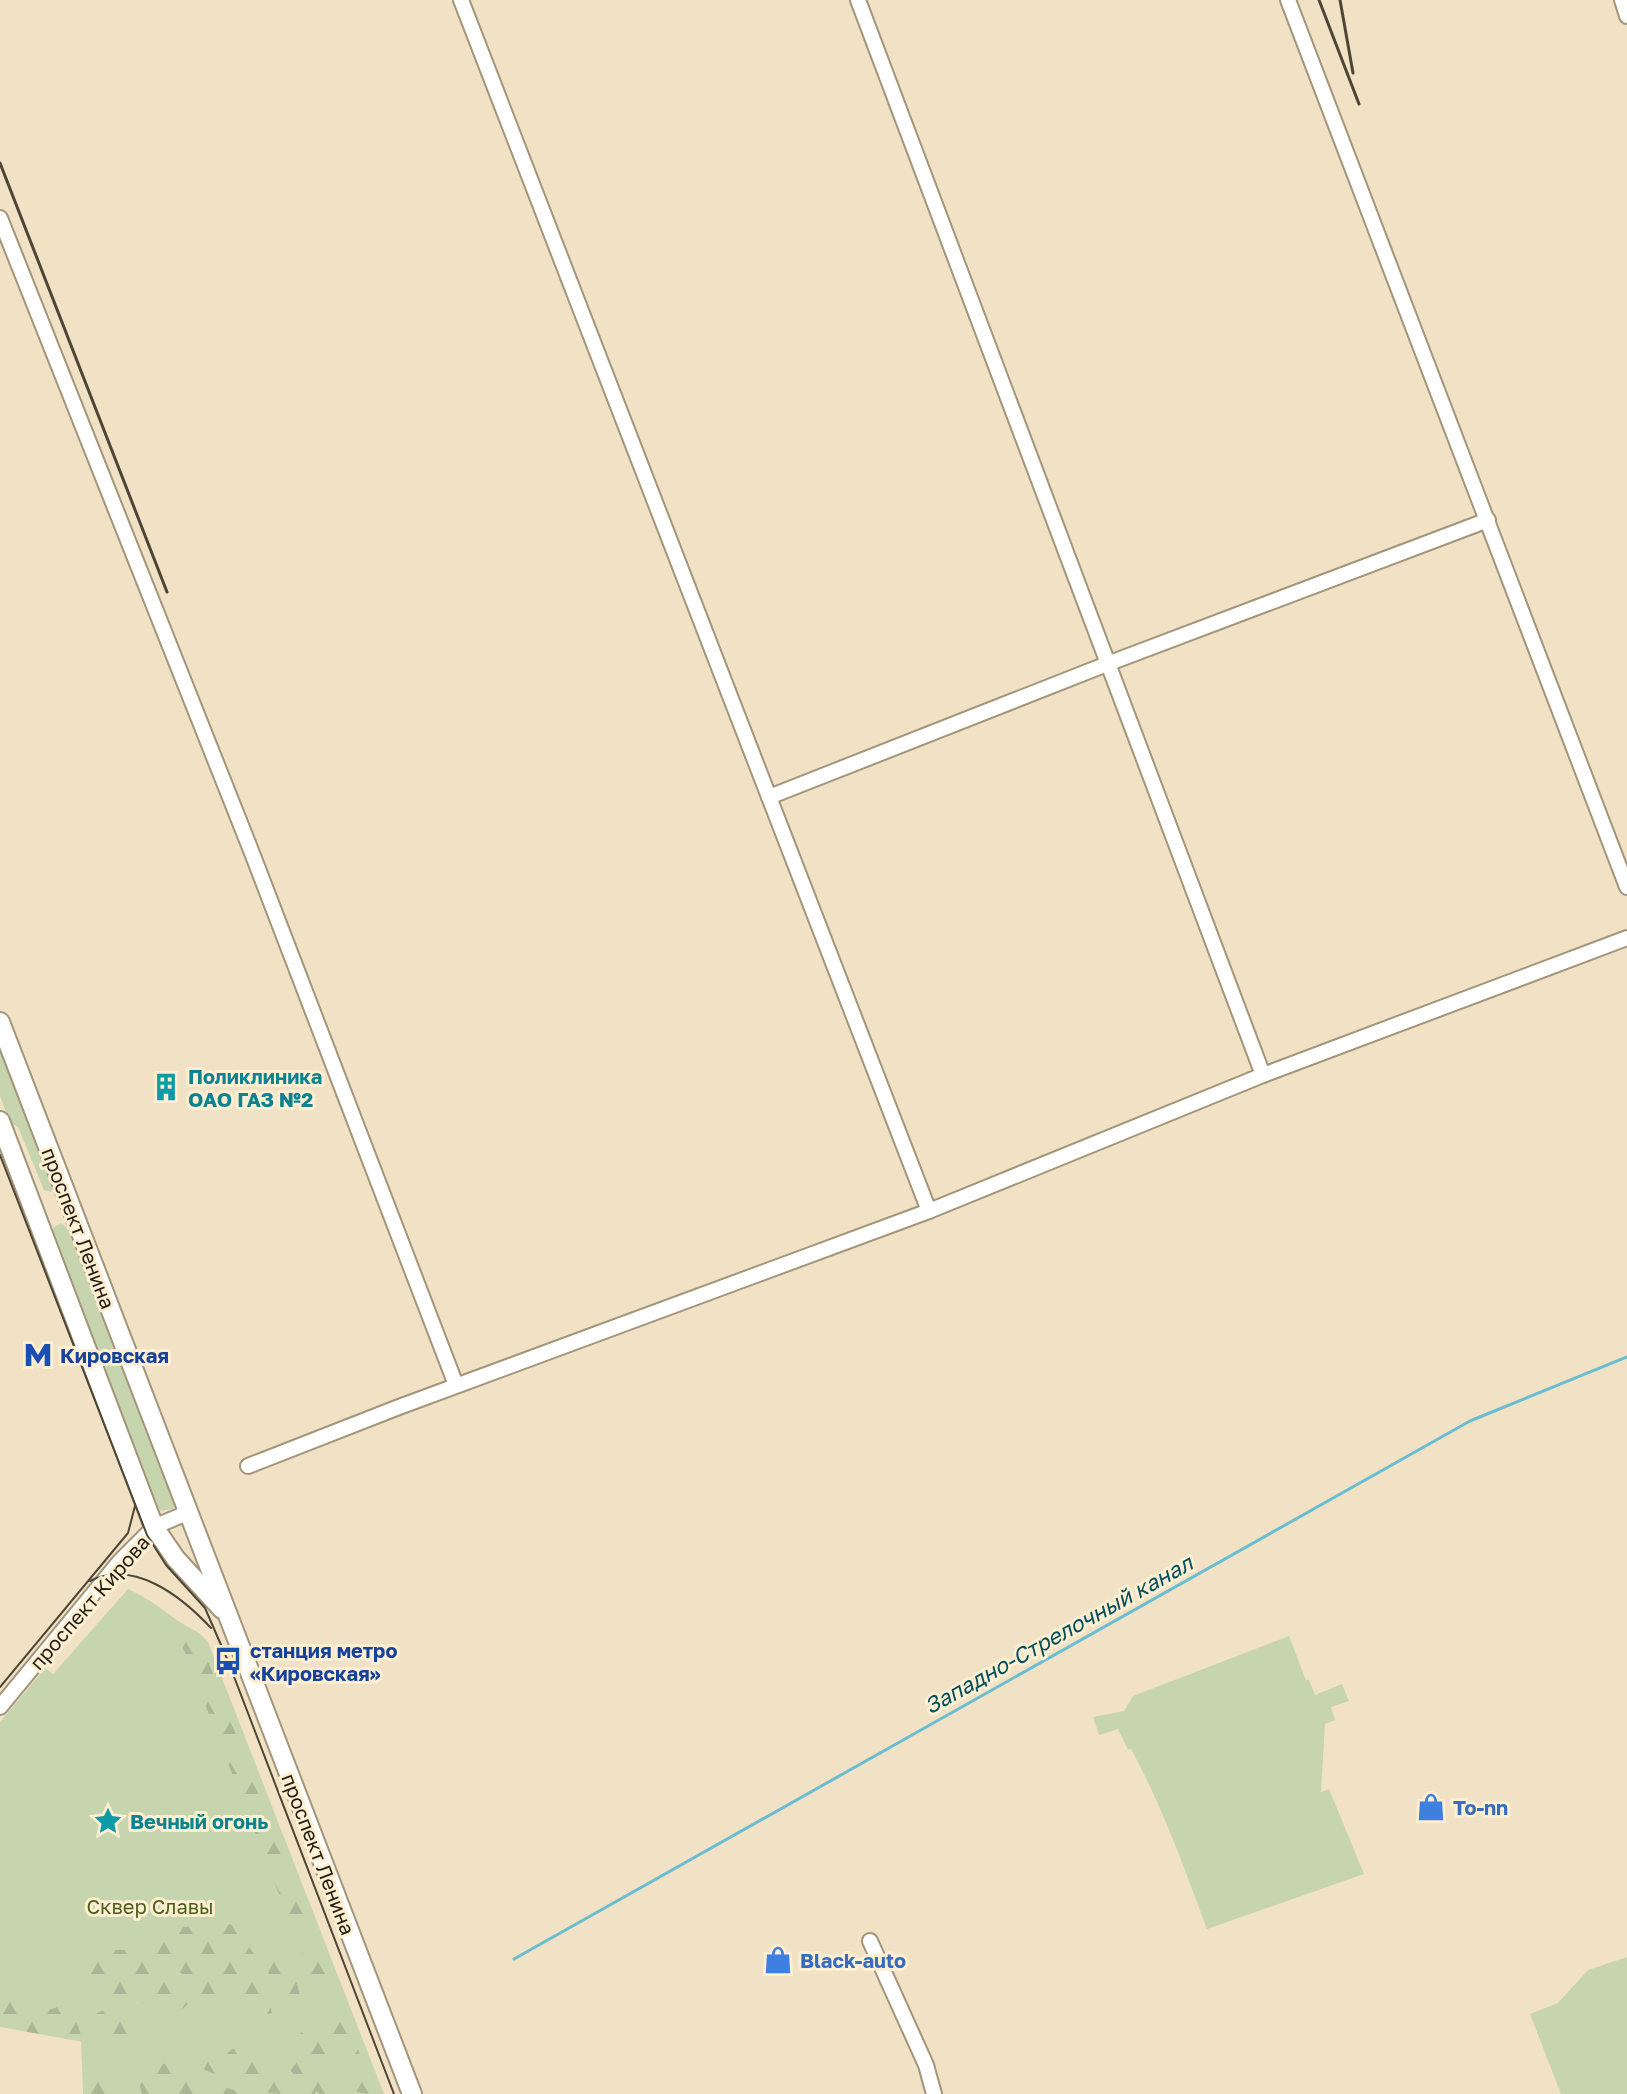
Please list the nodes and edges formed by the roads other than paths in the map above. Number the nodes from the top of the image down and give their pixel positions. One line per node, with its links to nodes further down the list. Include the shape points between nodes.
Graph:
1 (461, 0): 9 (street)
2 (858, 0): 8 (street)
3 (1288, 0): 7 (street)
4 (1622, 0): 5 (street)
5 (1627, 16)
6 (0, 218): 18 (street)
7 (1488, 520): 8 (street); 10 (street)
8 (1107, 664): 9 (street); 13 (street)
9 (769, 797): 16 (street)
10 (1627, 887)
11 (1627, 938): 13 (street)
12 (0, 1022): 15 (main road, проспект Ленина)
13 (1263, 1075): 16 (street)
14 (0, 1121): 17 (main road, проспект Ленина)
15 (68, 1199): 17 (main road); 20 (main road, проспект Ленина)
16 (929, 1211): 18 (street)
17 (36, 1212): 21 (main road, проспект Ленина)
18 (456, 1385): 19 (street)
19 (248, 1466)
20 (189, 1512): 21 (street, проспект Кирова); 22 (main road, проспект Ленина)
21 (154, 1527): 22 (main road, проспект Ленина); 23 (street, проспект Кирова)
22 (227, 1614): 25 (main road, проспект Ленина)
23 (0, 1707)
24 (870, 1941): 26 (street)
25 (412, 2094)
26 (934, 2094)

